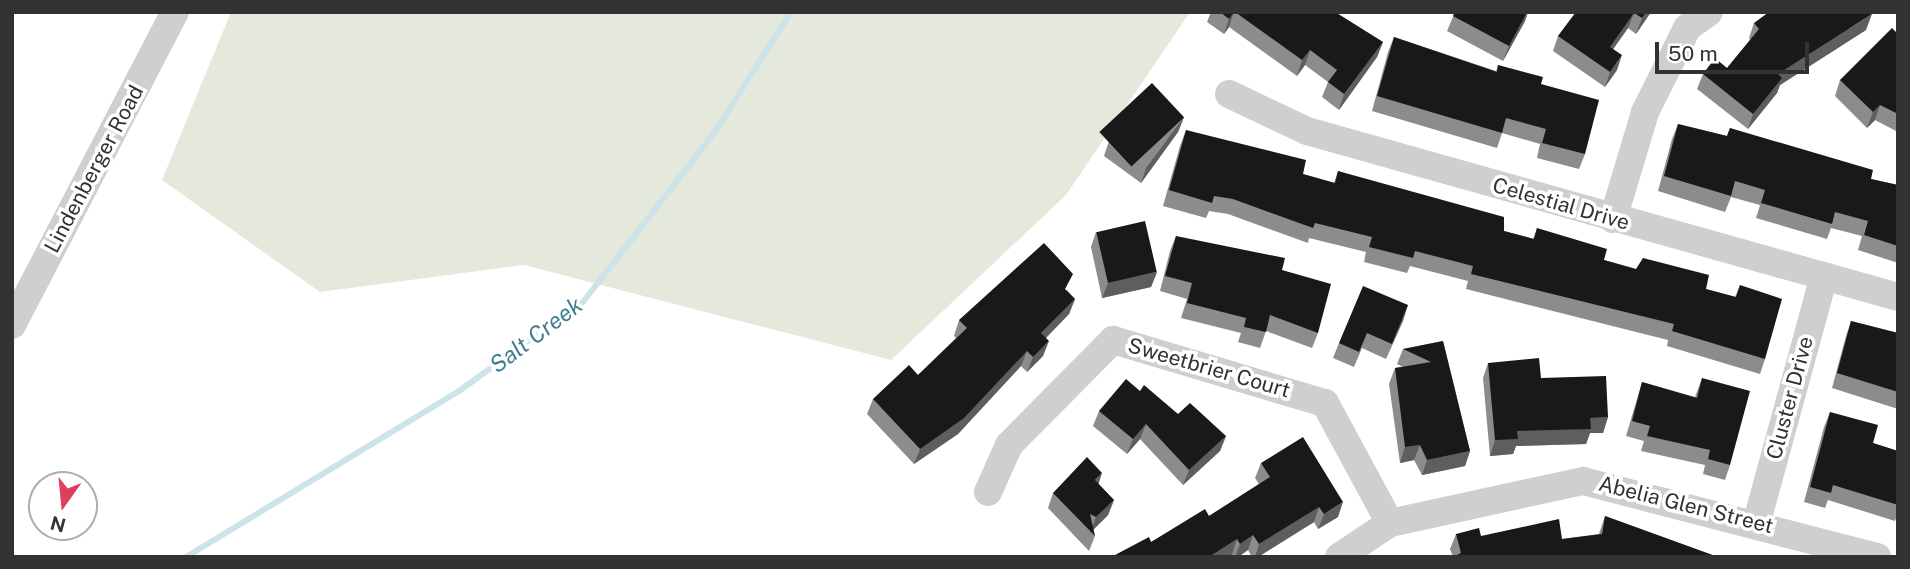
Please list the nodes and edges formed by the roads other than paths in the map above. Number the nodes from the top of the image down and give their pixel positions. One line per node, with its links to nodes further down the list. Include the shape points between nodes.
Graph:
1 (175, 12): 7 (street, Lindenberger Road)
2 (1709, 12): 4 (street, via 1687,27 1644,112)
3 (1230, 94): 4 (street, Celestial Drive, via 1307,131)
4 (1613, 219): 5 (street, Celestial Drive)
5 (1824, 276): 6 (street, Celestial Drive); 9 (street, Cluster Drive)
6 (1898, 297)
7 (12, 325)
8 (988, 492): 10 (street, Sweetbrier Court, via 1009,445 1113,340 1325,403)
9 (1757, 521): 10 (street, Abelia Glen Street, via 1583,481); 12 (street, Abelia Glen Street)
10 (1390, 523): 11 (street, Abelia Glen Street)
11 (1339, 557)
12 (1877, 557)

